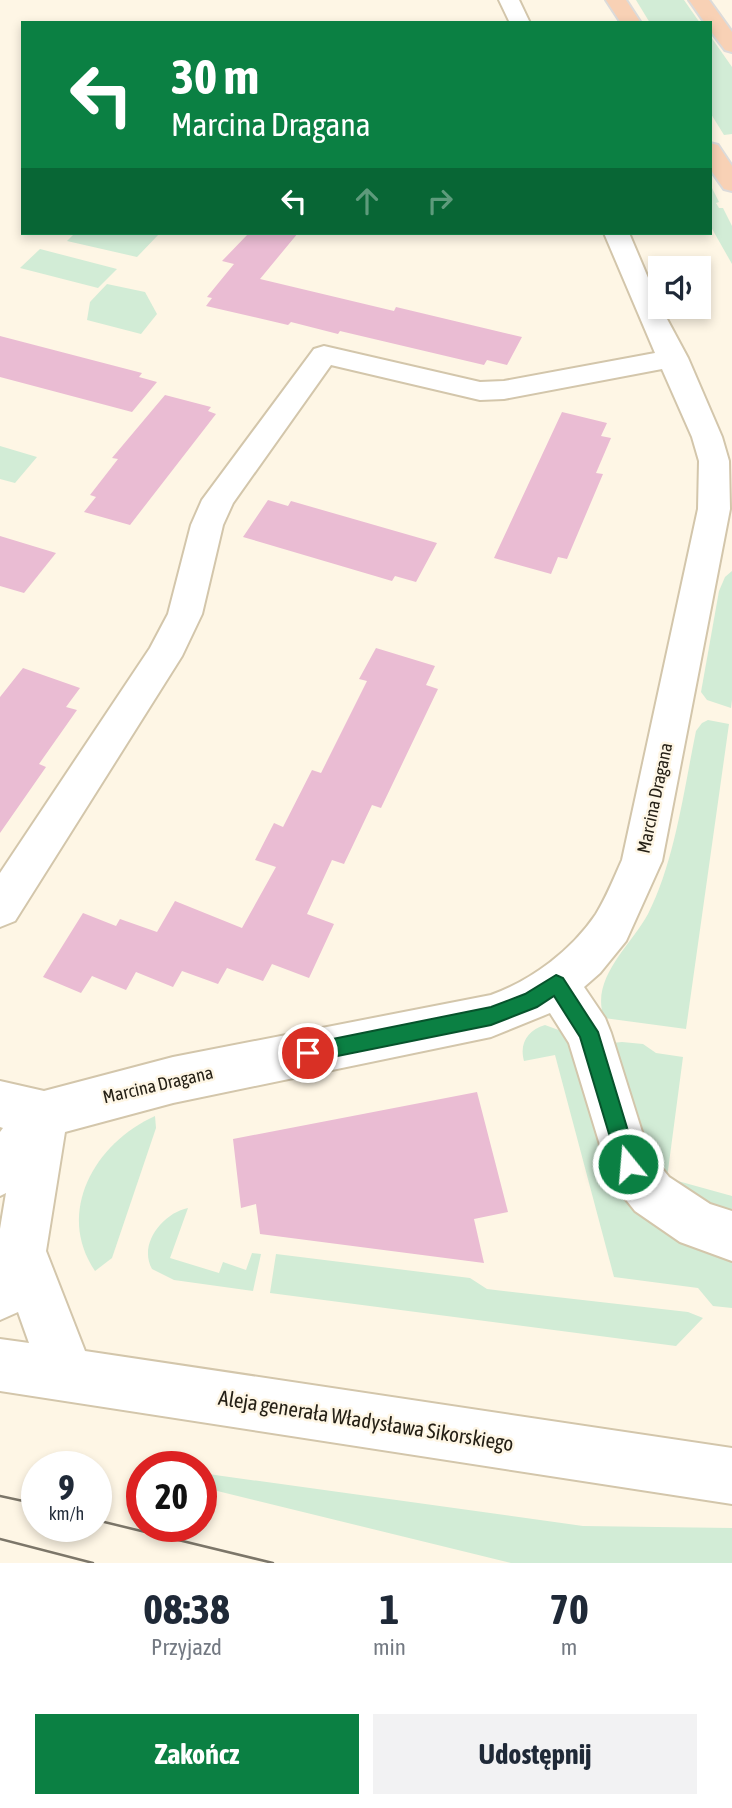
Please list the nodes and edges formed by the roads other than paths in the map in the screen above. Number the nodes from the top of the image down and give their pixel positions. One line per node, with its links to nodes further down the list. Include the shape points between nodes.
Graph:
1 (509, 0): 4 (street)
2 (617, 0): 5 (main road)
3 (699, 0): 6 (main road)
4 (519, 21)
5 (630, 21)
6 (732, 46)
7 (712, 153): 8 (main road)
8 (732, 184)
9 (617, 235): 10 (street, Marcina Dragana)
10 (674, 358): 11 (street, via 480,391 324,355 218,500 206,526 185,614 164,656); 12 (street, Marcina Dragana, via 714,461 714,509 707,555 642,861 611,928)
11 (0, 908)
12 (556, 984): 13 (street, Marcina Dragana, via 531,1001 491,1016); 15 (street, via 589,1032 628,1164 663,1202 697,1225)
13 (22, 1109): 14 (street); 16 (street)
14 (0, 1172)
15 (732, 1236)
16 (11, 1273): 18 (street)
17 (0, 1365): 18 (street, Aleja generała Władysława Sikorskiego)
18 (68, 1376): 19 (street, Aleja generała Władysława Sikorskiego)
19 (732, 1476)

